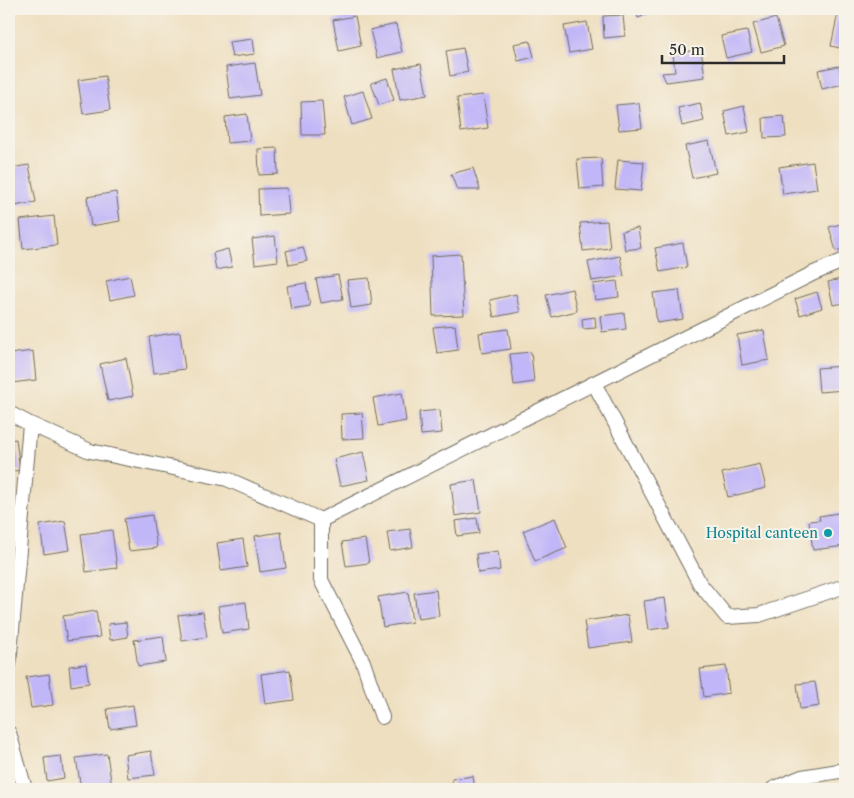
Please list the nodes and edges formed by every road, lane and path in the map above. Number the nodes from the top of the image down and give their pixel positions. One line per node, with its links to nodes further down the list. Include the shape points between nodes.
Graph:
1 (845, 260): 2 (street)
2 (594, 383): 5 (street); 6 (street, via 700,584 726,617 759,615)
3 (9, 413): 4 (street)
4 (30, 424): 5 (street, via 90,452 227,479); 7 (street)
5 (321, 520): 8 (street, via 321,580 363,662)
6 (845, 586)
7 (9, 664)
8 (382, 717)
9 (9, 734): 11 (street)
10 (845, 772): 12 (street, via 802,777)
11 (25, 789)
12 (773, 789)

